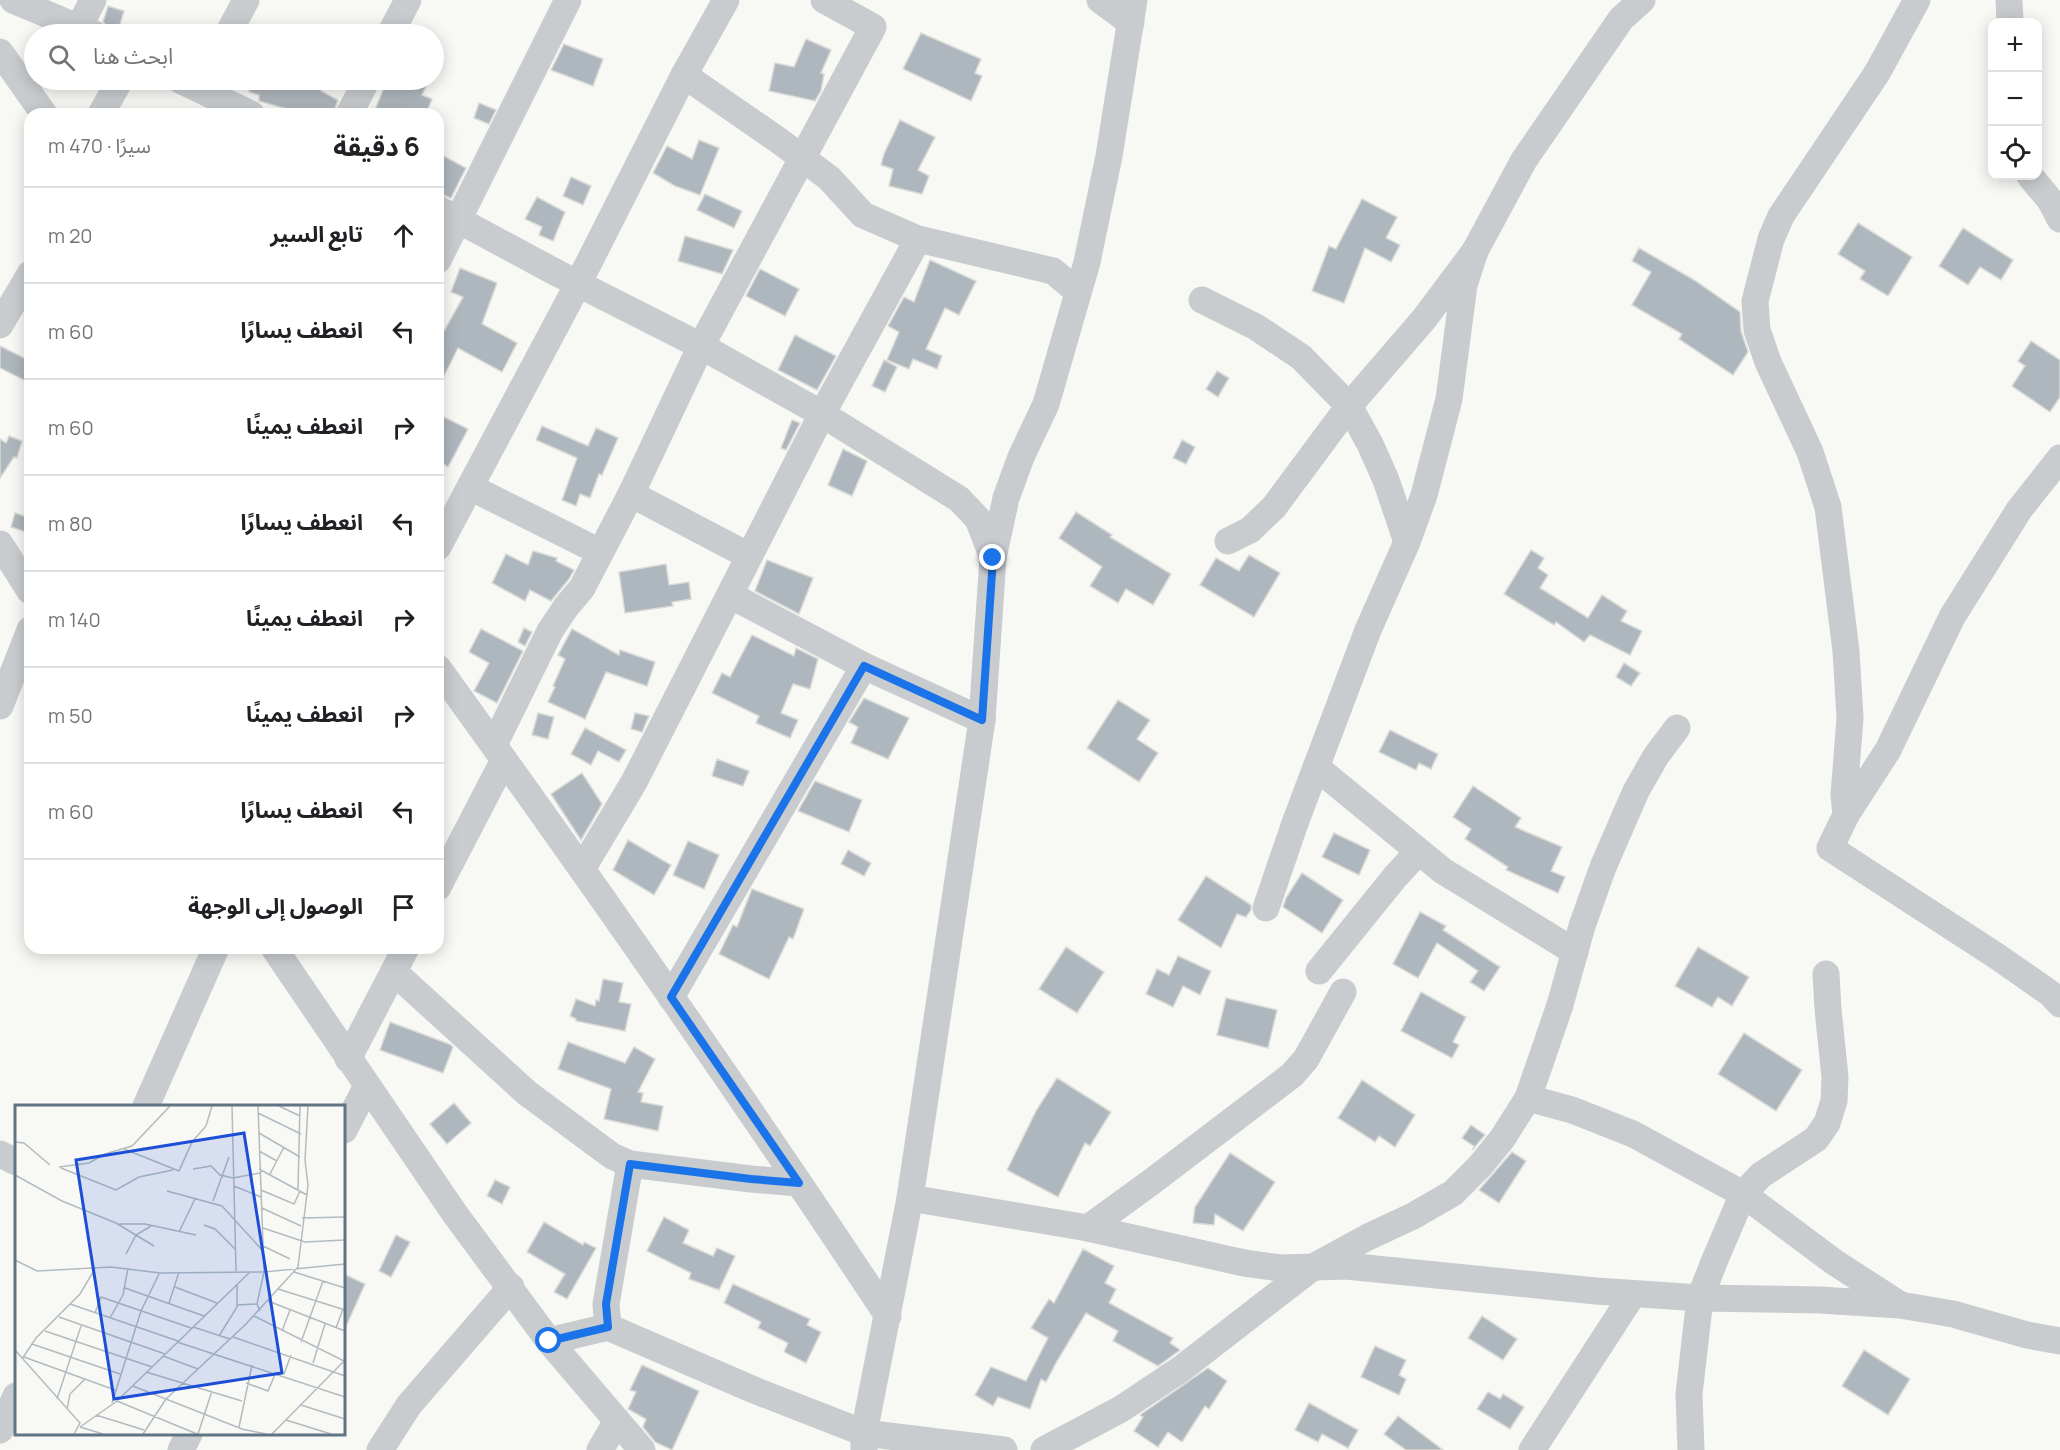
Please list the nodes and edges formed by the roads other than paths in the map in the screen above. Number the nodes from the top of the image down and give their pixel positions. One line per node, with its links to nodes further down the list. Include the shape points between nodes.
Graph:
1 (13, 0): 14 (street)
2 (93, 0): 15 (street)
3 (246, 0): 16 (street)
4 (408, 0): 17 (street)
5 (568, 0): 31 (street)
6 (726, 0): 19 (street)
7 (824, 0): 29 (street, via 873,27)
8 (1100, 0): 12 (street)
9 (1642, 0): 35 (street, via 1622,19 1524,160)
10 (1917, 0): 64 (street, via 1877,73 1781,216 1755,301 1757,330 1810,452 1828,507 1849,696)
11 (2009, 0): 13 (street)
12 (1132, 12): 38 (street, via 1109,156)
13 (2010, 18)
14 (70, 24)
15 (88, 24)
16 (233, 24)
17 (395, 24)
18 (0, 52): 20 (street)
19 (684, 75): 29 (street); 37 (street)
20 (24, 86)
21 (27, 90): 25 (street)
22 (114, 90): 26 (street)
23 (208, 90): 27 (street)
24 (362, 90): 28 (street)
25 (40, 108)
26 (104, 108)
27 (240, 108)
28 (352, 108)
29 (803, 159): 34 (street, via 829,178 863,214); 41 (street)
30 (2033, 180): 32 (street)
31 (449, 214): 33 (street); 37 (street)
32 (2060, 219)
33 (444, 235)
34 (918, 239): 38 (street, via 1053,271); 43 (street)
35 (1474, 250): 42 (street, via 1424,319); 49 (street, via 1464,285 1449,399 1424,495)
36 (24, 284): 40 (street)
37 (578, 284): 41 (street); 45 (street)
38 (1078, 292): 53 (street, via 1046,404 1006,498)
39 (1202, 300): 42 (street, via 1256,327 1301,357)
40 (0, 325)
41 (701, 346): 43 (street); 46 (street)
42 (1349, 406): 48 (street, via 1274,507 1250,530); 49 (street, via 1386,480)
43 (822, 414): 52 (street); 53 (street, via 959,499 978,519)
44 (2060, 458): 64 (street, via 2019,510 1952,617 1888,750)
45 (470, 487): 47 (street); 51 (street)
46 (631, 494): 51 (street); 52 (street)
47 (444, 536)
48 (1228, 541)
49 (1407, 542): 63 (street, via 1368,630)
50 (0, 544): 54 (street)
51 (600, 552): 62 (street, via 582,588 550,631)
52 (749, 556): 55 (street)
53 (993, 558): 60 (street)
54 (24, 582)
55 (730, 595): 57 (street); 66 (street, via 634,782)
56 (24, 645): 59 (street)
57 (864, 666): 60 (street); 77 (street)
58 (444, 676): 62 (street)
59 (0, 706)
60 (982, 720): 89 (street)
61 (1677, 728): 69 (street, via 1636,791 1603,867)
62 (499, 752): 66 (street); 67 (street)
63 (1316, 767): 65 (street); 68 (street)
64 (1846, 815): 78 (street, via 1830,848 1995,955)
65 (1418, 852): 69 (street); 73 (street)
66 (582, 869): 77 (street)
67 (444, 874)
68 (1266, 908)
69 (1575, 952): 81 (street)
70 (213, 954): 82 (street)
71 (278, 954): 79 (street)
72 (403, 954): 74 (street)
73 (1319, 971)
74 (393, 972): 79 (street); 86 (street, via 527,1093 612,1156)
75 (1826, 974): 88 (street, via 1835,1077 1834,1101 1827,1123 1816,1138 1761,1175)
76 (1343, 992): 90 (street, via 1306,1059 1292,1075)
77 (671, 997): 87 (street)
78 (2060, 1004)
79 (348, 1059): 80 (street)
80 (367, 1086): 83 (street); 92 (street, via 455,1214)
81 (1528, 1098): 88 (street, via 1633,1134); 91 (street, via 1502,1139 1453,1193)
82 (147, 1105)
83 (345, 1128)
84 (0, 1154): 85 (street)
85 (15, 1162)
86 (630, 1164): 87 (street); 97 (street, via 606,1304)
87 (799, 1183): 96 (street)
88 (1743, 1194): 94 (street); 95 (street)
89 (910, 1198): 90 (street); 96 (street)
90 (1088, 1228): 91 (street, via 1244,1263)
91 (1313, 1267): 93 (street, via 1346,1266); 110 (street, via 1180,1369 1120,1409)
92 (511, 1287): 98 (street); 106 (street, via 409,1405)
93 (1633, 1294): 94 (street); 111 (street)
94 (1700, 1298): 95 (street); 112 (street, via 1689,1394)
95 (1900, 1305): 99 (street)
96 (888, 1316): 104 (street)
97 (608, 1327): 98 (street); 104 (street)
98 (549, 1341): 101 (street)
99 (2060, 1341)
100 (10, 1397): 102 (street)
101 (617, 1421): 107 (street); 108 (street)
102 (0, 1430)
103 (188, 1435): 105 (street)
104 (864, 1442): 109 (street)
105 (181, 1450)
106 (380, 1450)
107 (600, 1450)
108 (642, 1450)
109 (1004, 1450)
110 (1044, 1450)
111 (1532, 1450)
112 (1691, 1450)

